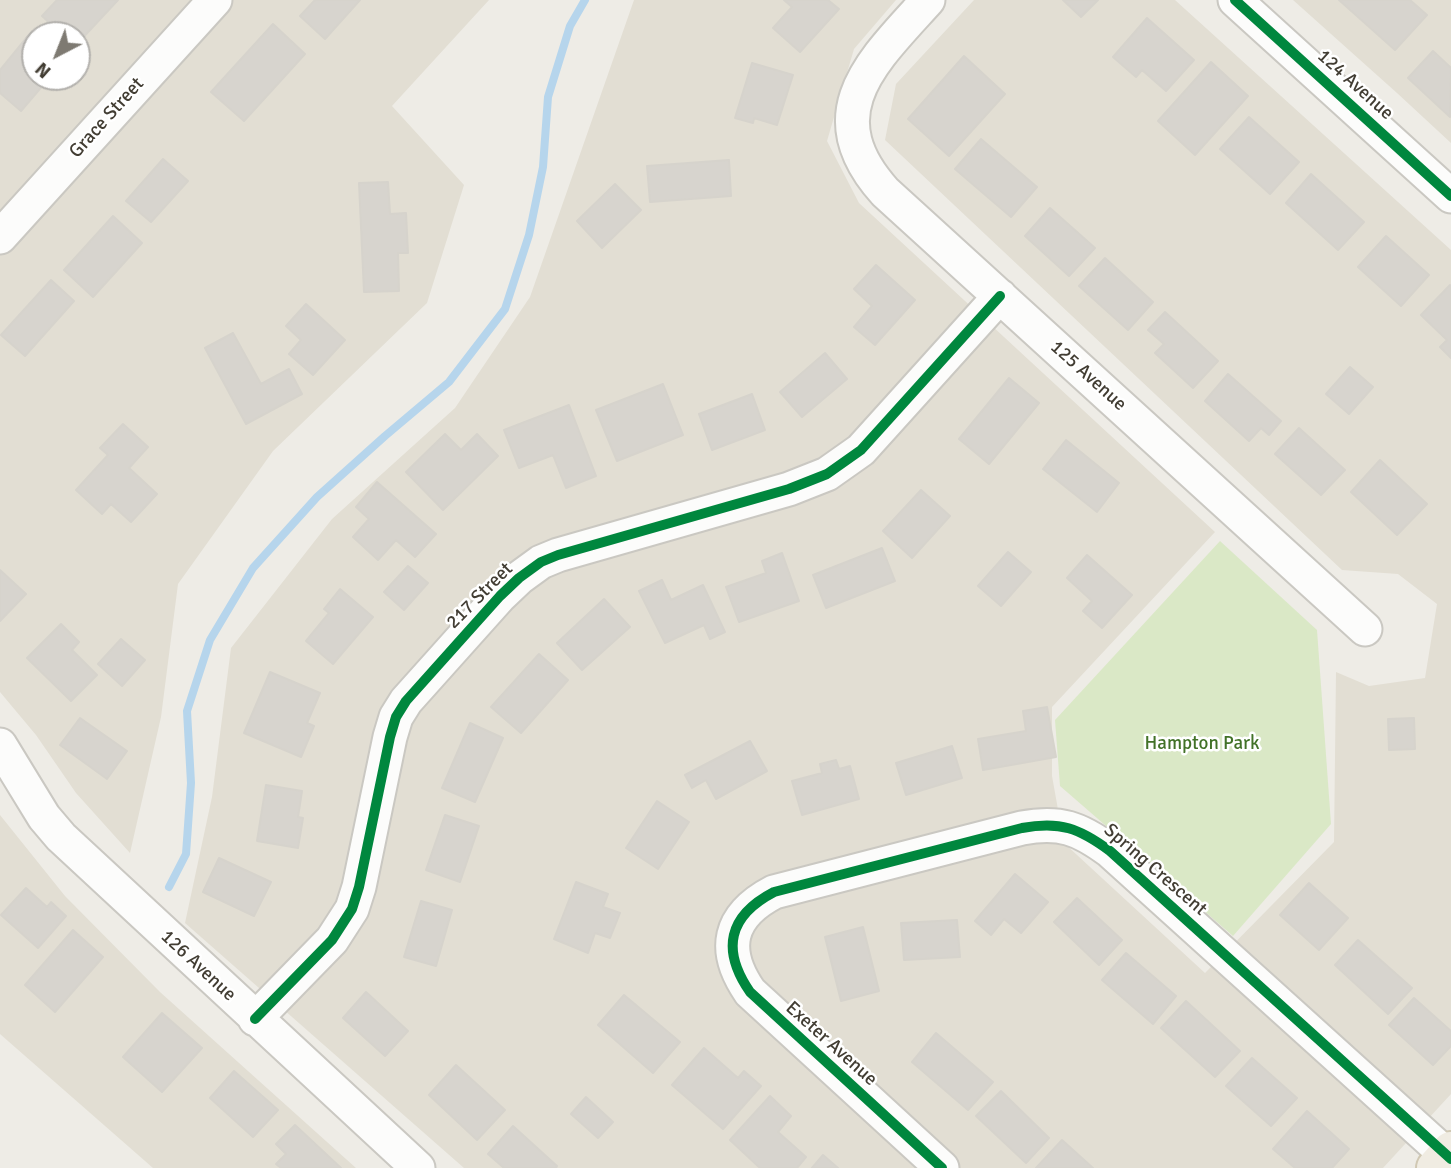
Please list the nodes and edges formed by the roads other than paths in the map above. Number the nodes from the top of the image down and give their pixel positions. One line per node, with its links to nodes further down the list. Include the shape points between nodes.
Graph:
1 (215, 0): 5 (street, Grace Street)
2 (928, 0): 6 (street, 125 Avenue, via 871,64 856,100 852,134 860,160 885,192)
3 (1235, 0): 4 (street, 124 Avenue)
4 (1451, 195)
5 (0, 237)
6 (1000, 296): 7 (street, 125 Avenue); 10 (street, 217 Street, via 861,450 841,466 789,489 558,555 541,562 500,596 396,717 359,887 343,925)
7 (1365, 629)
8 (0, 745): 10 (street, 126 Avenue, via 61,837)
9 (737, 927): 11 (street, Spring Crescent, via 750,906 774,892 1022,828 1068,827 1110,851); 13 (street, Exeter Avenue, via 732,952 750,992)
10 (256, 1018): 12 (street, 126 Avenue)
11 (1446, 1158)
12 (418, 1168)
13 (942, 1168)

